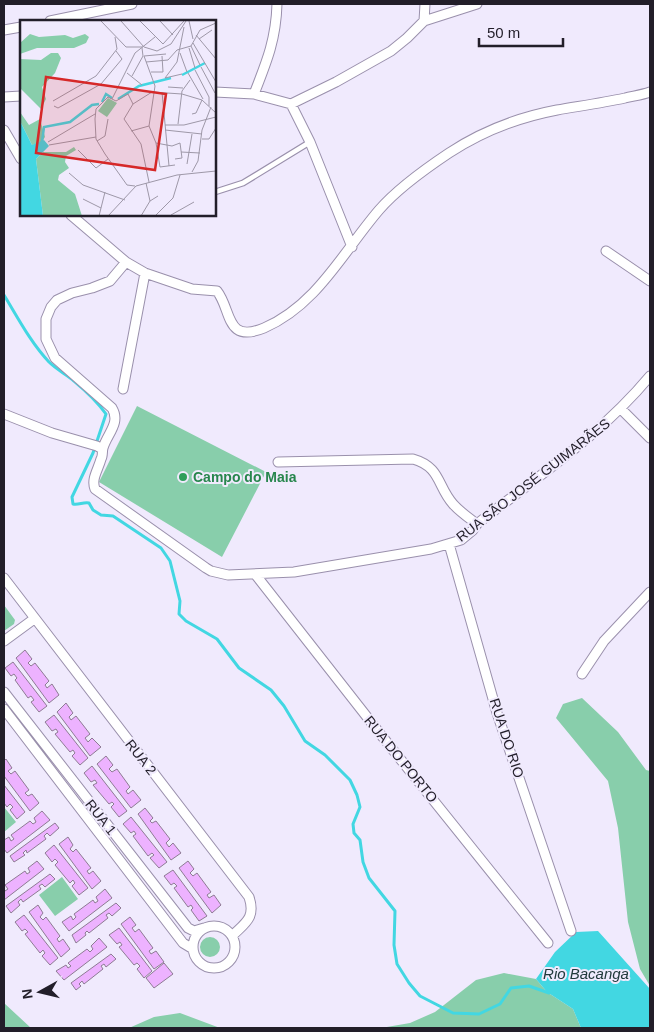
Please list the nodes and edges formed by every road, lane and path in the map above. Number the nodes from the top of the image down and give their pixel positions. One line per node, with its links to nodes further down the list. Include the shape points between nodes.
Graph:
1 (132, 4): 5 (street)
2 (276, 4): 11 (street, via 275,33)
3 (425, 4): 6 (street)
4 (477, 4): 6 (street)
5 (55, 20)
6 (424, 21): 14 (street, via 391,51)
7 (20, 27): 8 (street)
8 (4, 30)
9 (216, 92): 11 (street)
10 (650, 92): 20 (street, via 533,116 494,129 450,153 411,181 381,208)
11 (254, 94): 14 (street)
12 (20, 96): 13 (street)
13 (4, 97)
14 (291, 104): 16 (street)
15 (4, 130): 17 (street)
16 (310, 142): 18 (lane, via 243,183); 20 (street)
17 (20, 157)
18 (216, 192)
19 (72, 216): 22 (street)
20 (352, 247): 23 (street, via 298,308 251,332 235,328 215,290 192,289)
21 (606, 251): 24 (street)
22 (126, 262): 23 (street); 30 (street, via 110,281 57,300 46,319 46,339 55,358 115,413 114,424)
23 (144, 273): 26 (street)
24 (650, 281)
25 (650, 376): 27 (street, RUA SÃO JOSÉ GUIMARÃES)
26 (123, 389)
27 (621, 409): 29 (street); 32 (street, RUA SÃO JOSÉ GUIMARÃES, via 544,474)
28 (4, 414): 30 (street)
29 (650, 438)
30 (96, 446): 34 (street, RUA SÃO JOSÉ GUIMARÃES, via 102,457 93,481 97,491 211,571 228,575)
31 (278, 462): 32 (street, via 413,459 438,475 453,504)
32 (477, 524): 33 (street, RUA SÃO JOSÉ GUIMARÃES, via 461,540)
33 (450, 544): 34 (street, RUA SÃO JOSÉ GUIMARÃES, via 432,550 304,571); 43 (street, RUA DO RIO, via 497,713)
34 (255, 574): 45 (street, RUA DO PORTO)
35 (4, 578): 37 (street, RUA 2)
36 (650, 592): 39 (street, via 604,641)
37 (34, 619): 38 (street); 44 (street, RUA 2, via 249,897 252,907 250,919)
38 (4, 641)
39 (582, 674)
40 (4, 692): 42 (street, RUA 1, via 188,928 194,931)
41 (4, 709): 46 (street, RUA 1, via 183,943)
42 (204, 928): 44 (street, RUA 1, via 216,926); 46 (street, via 195,937)
43 (571, 931)
44 (232, 936): 46 (street, RUA 1, via 233,954 220,967 202,964)
45 (548, 943)
46 (193, 949)

